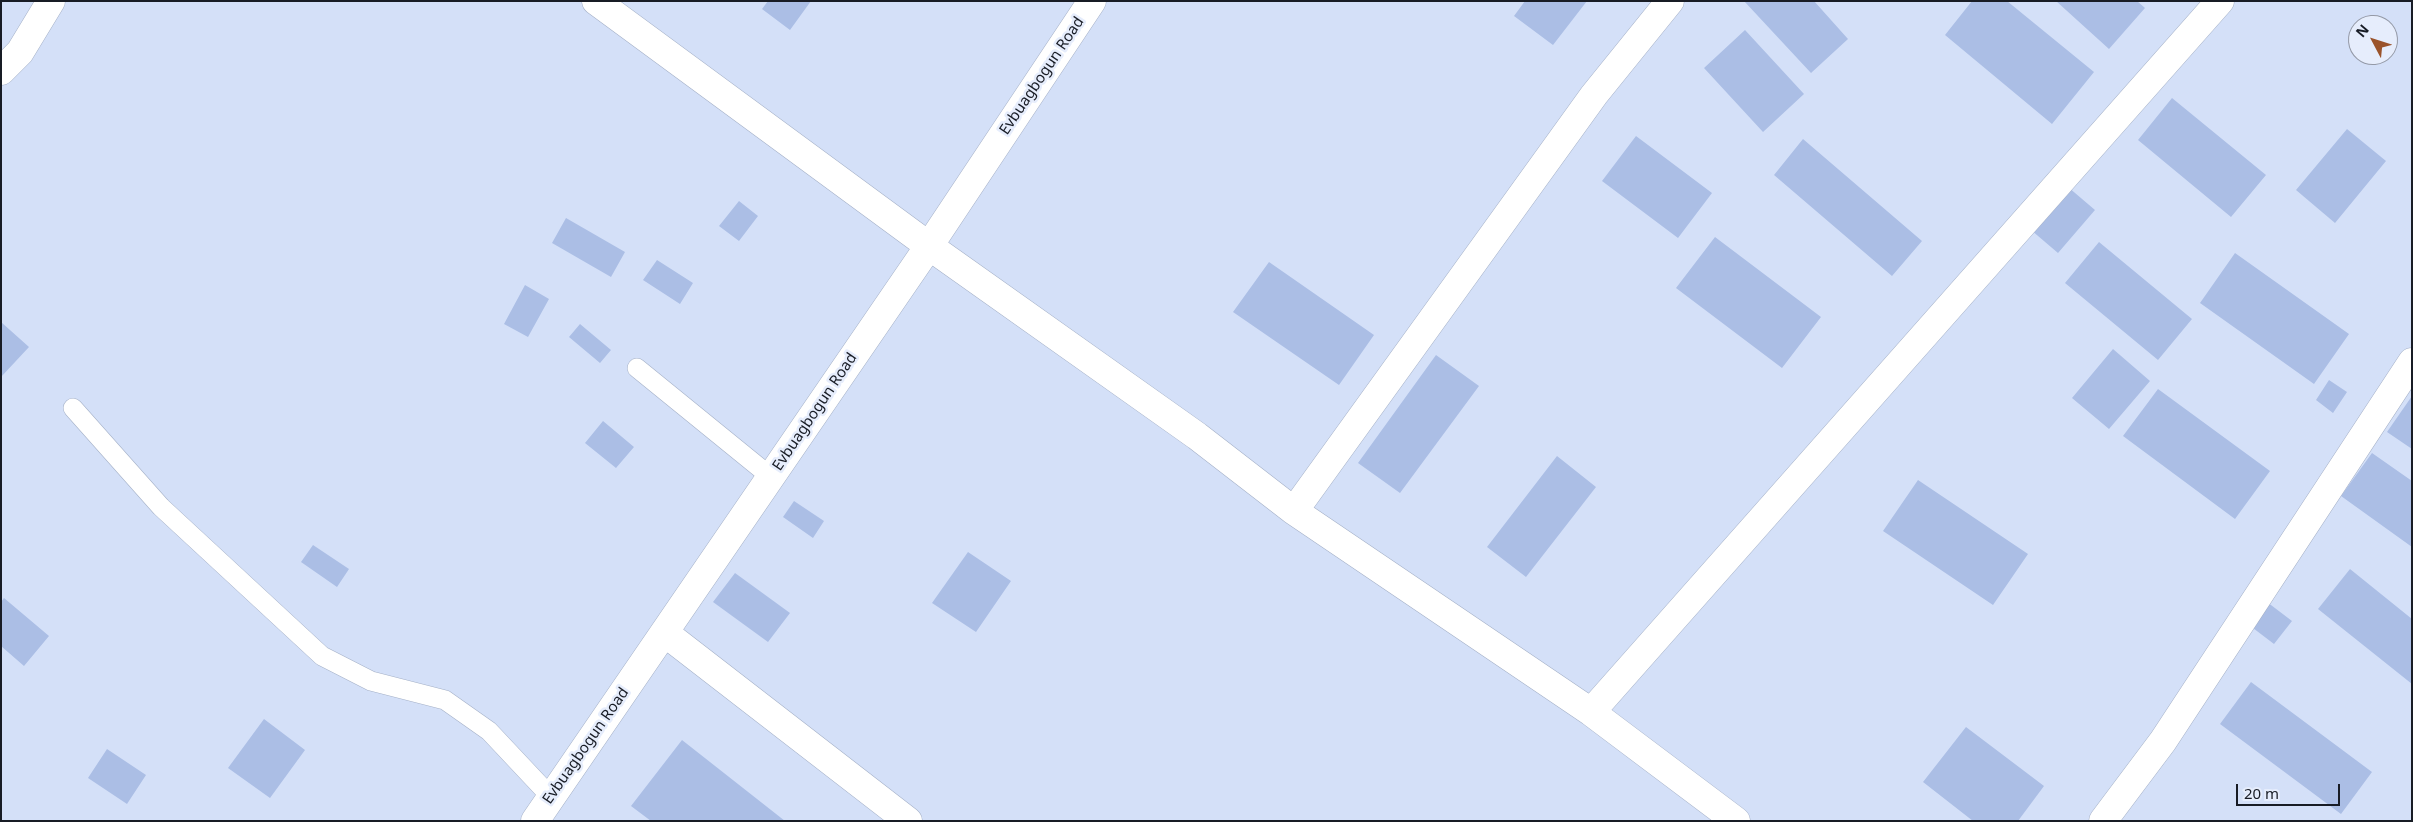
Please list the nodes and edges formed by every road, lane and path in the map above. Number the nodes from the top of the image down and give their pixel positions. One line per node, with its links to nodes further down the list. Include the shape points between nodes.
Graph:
1 (51, 1): 6 (street, via 20,52)
2 (596, 1): 7 (street)
3 (1092, 1): 7 (street, Evbuagbogun Road)
4 (1670, 1): 12 (street, via 1594,95)
5 (2220, 1): 14 (street)
6 (1, 71)
7 (929, 246): 11 (street, Evbuagbogun Road); 12 (street, via 1197,436)
8 (2412, 362): 19 (street, via 2163,741)
9 (637, 368): 11 (lane)
10 (73, 408): 15 (lane, via 161,506 322,656 371,681 445,700 489,731)
11 (772, 477): 13 (street, Evbuagbogun Road)
12 (1294, 511): 14 (street)
13 (665, 633): 15 (street, Evbuagbogun Road); 17 (street)
14 (1591, 712): 18 (street)
15 (552, 797): 16 (street, Evbuagbogun Road)
16 (535, 821)
17 (908, 821)
18 (1736, 821)
19 (2103, 821)

